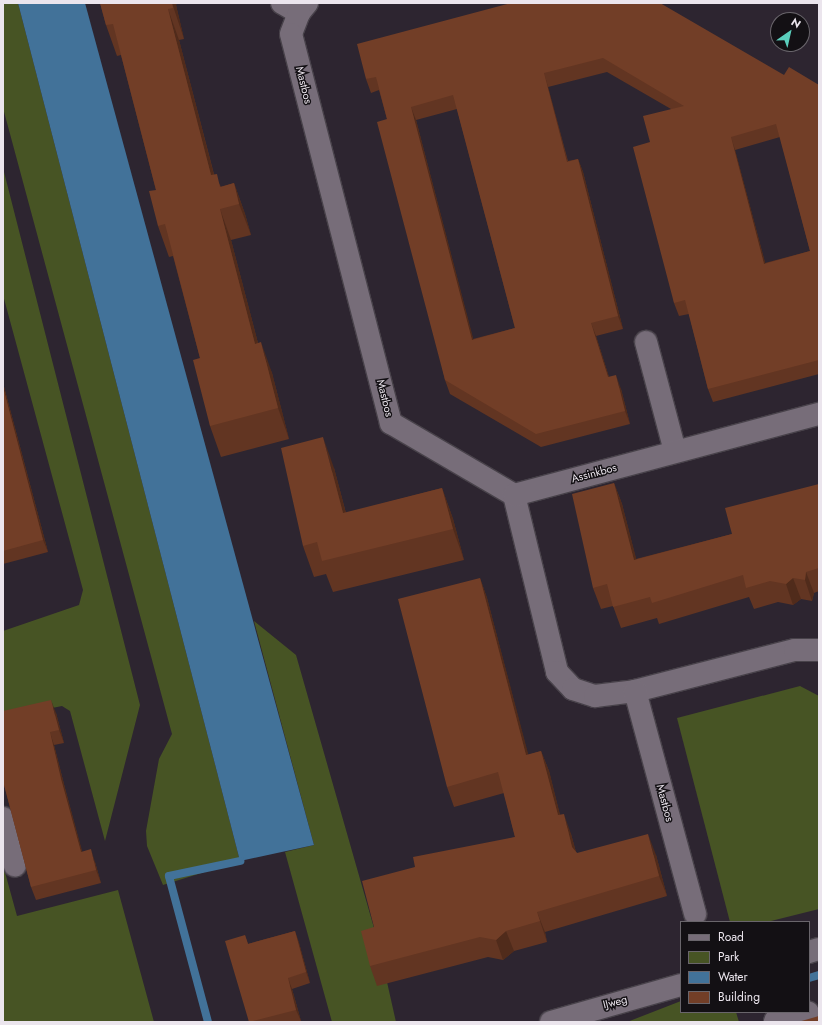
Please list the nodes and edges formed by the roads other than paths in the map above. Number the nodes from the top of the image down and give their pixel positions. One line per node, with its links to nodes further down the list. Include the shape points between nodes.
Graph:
1 (296, 6): 5 (street, Mastbos, via 290,34 391,423)
2 (646, 342): 4 (street)
3 (819, 414): 4 (street, Assinkbos)
4 (675, 451): 5 (street, Assinkbos)
5 (514, 495): 7 (street, via 557,672 573,689 595,696)
6 (819, 650): 7 (street, via 794,650)
7 (635, 691): 10 (street, Mastbos)
8 (3, 818): 9 (street)
9 (15, 866)
10 (695, 914)
11 (680, 985): 14 (street, IJweg)
12 (805, 1013): 13 (street)
13 (775, 1021)
14 (551, 1022)

